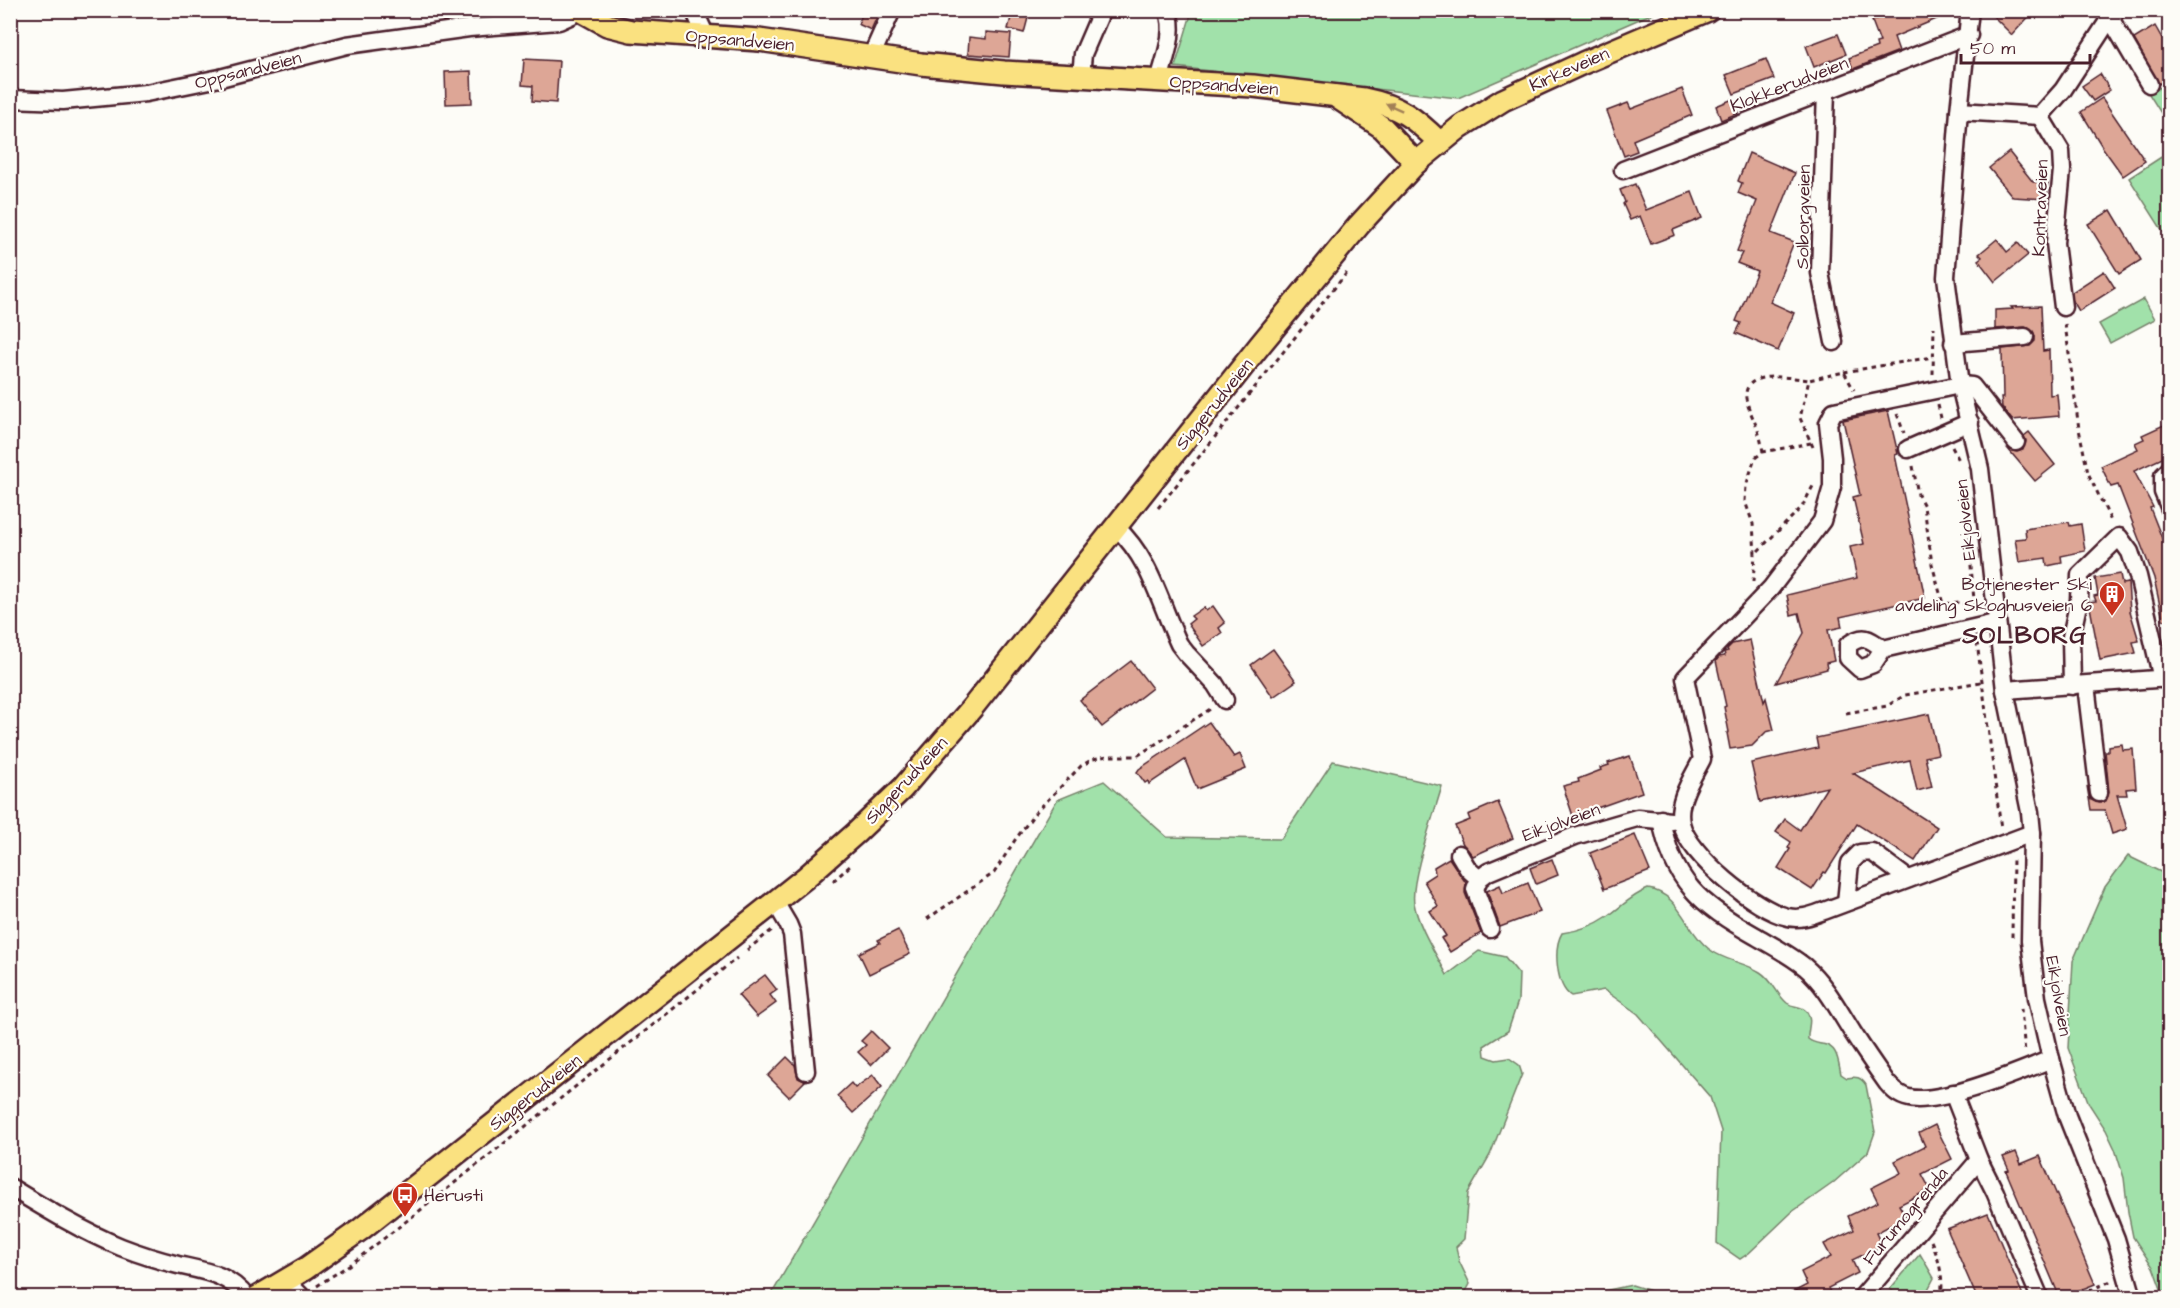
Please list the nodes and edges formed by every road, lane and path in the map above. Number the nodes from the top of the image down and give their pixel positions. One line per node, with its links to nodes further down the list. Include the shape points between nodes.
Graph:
1 (694, 10): 10 (street)
2 (892, 10): 11 (street)
3 (1102, 10): 12 (street, via 1083,54)
4 (1167, 10): 13 (street, via 1171,30)
5 (1708, 10): 20 (main road, Kirkeveien, via 1524,89 1484,110)
6 (1970, 10): 9 (street, Eikjolveien)
7 (580, 11): 10 (main road, Oppsandveien, via 607,25 631,31); 17 (street, Oppsandveien, via 560,21 469,28 347,45 146,93 63,101)
8 (2113, 14): 14 (street); 19 (street, via 2063,90)
9 (1968, 35): 15 (street, Klokkerudveien); 18 (street, Eikjolveien)
10 (706, 36): 11 (main road, Oppsandveien)
11 (871, 57): 12 (main road, Oppsandveien, via 951,68)
12 (1081, 76): 13 (main road, Oppsandveien)
13 (1159, 81): 16 (main road, Oppsandveien, via 1262,87)
14 (2149, 84)
15 (1826, 91): 22 (street, Klokkerudveien); 25 (street, Solborgveien, via 1820,273)
16 (1338, 97): 20 (main road, Oppsandveien, one-way to 16, via 1419,122 1395,107); 21 (main road, Oppsandveien, via 1383,128)
17 (10, 99)
18 (1959, 111): 19 (street); 26 (street, Eikjolveien, via 1946,277)
19 (2040, 116): 23 (street, Kontraveien, via 2061,151 2055,243)
20 (1439, 142): 21 (main road, Siggerudveien)
21 (1416, 163): 42 (main road, Siggerudveien, via 1326,265)
22 (1623, 170)
23 (2063, 307): 43 (path, via 2088,473)
24 (2025, 337): 26 (street)
25 (1834, 342)
26 (1953, 343): 30 (street, Eikjolveien)
27 (1933, 357): 28 (path)
28 (1844, 372): 29 (path); 32 (path)
29 (1809, 380): 35 (path, via 1800,418); 37 (path, via 1775,375 1751,383 1746,401)
30 (1960, 385): 31 (street); 33 (street, Eikjolveien); 34 (street, via 1972,386)
31 (1891, 399): 32 (street); 36 (path)
32 (1862, 404): 54 (street, via 1834,411 1828,423 1832,487 1822,521 1771,588 1685,678 1702,759 1681,805)
33 (1970, 422): 36 (street); 45 (street, Eikjolveien, via 1980,469)
34 (2016, 442)
35 (1811, 443): 37 (path); 38 (path)
36 (1908, 449): 44 (path, via 1924,506 1928,543 1943,604 1959,602)
37 (1763, 452): 40 (path, via 1755,458 1744,501 1753,524 1755,554 1802,507)
38 (1815, 454)
39 (2169, 469): 41 (street, via 2163,476 2163,492)
40 (1815, 483)
41 (2169, 509)
42 (1116, 527): 50 (street, via 1144,560 1179,644); 60 (main road, Siggerudveien, via 923,765 856,833)
43 (2119, 537): 47 (street, via 2130,552 2138,576); 48 (street, via 2080,575 2071,638)
44 (1975, 608)
45 (1995, 623): 46 (street); 49 (street, Eikjolveien)
46 (1883, 649)
47 (2166, 679): 48 (street)
48 (2079, 685): 49 (street); 52 (street)
49 (2005, 690): 55 (street, Eikjolveien)
50 (1226, 700): 62 (path, via 1140,754 1107,756 1081,766 1035,813 994,873)
51 (1846, 713): 56 (path, via 1887,706 1905,695 1981,682 2001,819)
52 (2099, 793)
53 (1661, 819): 54 (street, Eikjolveien); 58 (street, Eikjolveien, via 1637,818 1575,836); 66 (street, Eikjolveien, via 1673,861 1688,887 1723,916 1784,952 1812,974 1892,1089 1924,1100)
54 (1681, 823): 61 (street, via 1692,846 1706,862 1772,912 1801,918)
55 (2032, 833): 56 (street); 64 (street, Eikjolveien, via 2030,941 2037,998)
56 (2001, 844): 59 (street)
57 (1459, 854): 58 (street)
58 (1479, 879): 63 (street, via 1476,895)
59 (1908, 879): 61 (street); 61 (street, via 1872,852 1860,853 1850,863)
60 (775, 902): 65 (street, via 792,934); 71 (main road, Siggerudveien, via 360,1230)
61 (1846, 902)
62 (927, 919)
63 (1490, 929)
64 (2051, 1059): 66 (street, Eikjolveien); 70 (street, Eikjolveien, via 2067,1116)
65 (806, 1071)
66 (1953, 1093): 67 (street)
67 (1979, 1160): 69 (street, Furumogrenda); 77 (street)
68 (10, 1187): 72 (street, via 119,1246 222,1276)
69 (1921, 1228): 75 (street, Furumogrenda); 76 (path, via 1936,1251)
70 (2126, 1274): 78 (path); 79 (street, Eikjolveien)
71 (286, 1281): 73 (main road, Siggerudveien); 74 (street)
72 (247, 1298)
73 (256, 1298)
74 (303, 1298)
75 (1862, 1298)
76 (1941, 1298)
77 (2040, 1298)
78 (2073, 1298)
79 (2133, 1298)

